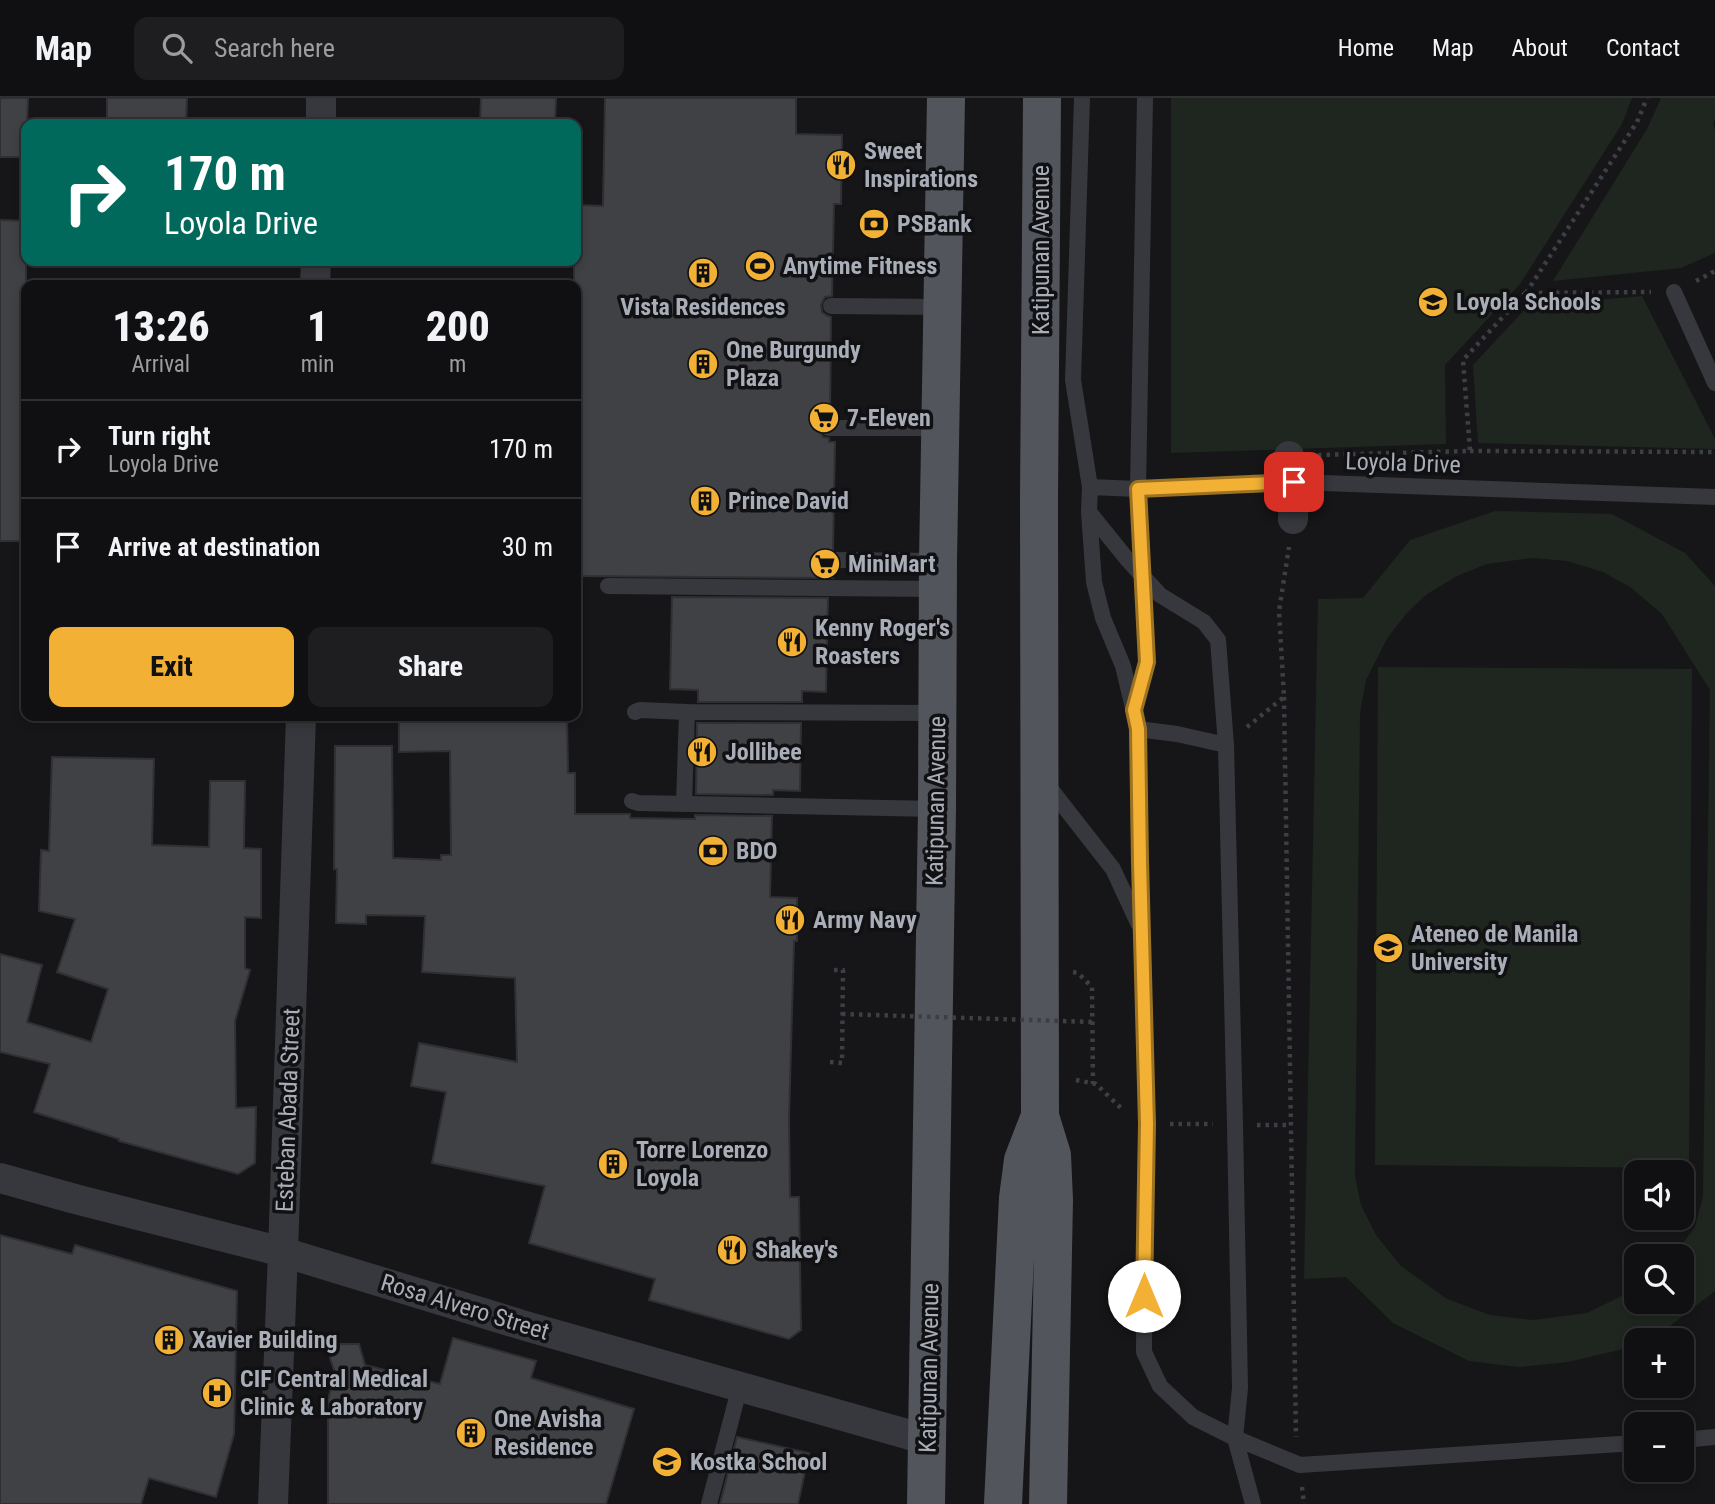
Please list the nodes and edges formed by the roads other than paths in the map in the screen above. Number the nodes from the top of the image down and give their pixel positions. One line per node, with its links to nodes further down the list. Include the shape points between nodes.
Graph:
1 (321, 98): 6 (street)
2 (946, 98): 9 (main road, Katipunan Avenue)
3 (1042, 98): 30 (main road, Katipunan Avenue)
4 (1082, 98): 14 (lane, via 1073,380)
5 (1145, 98): 15 (lane)
6 (321, 119)
7 (1674, 292): 10 (lane)
8 (831, 306): 9 (lane)
9 (943, 307): 12 (main road, Katipunan Avenue)
10 (1715, 383)
11 (829, 428): 12 (lane)
12 (941, 428): 20 (main road, Katipunan Avenue)
13 (1291, 469): 15 (lane, Loyola Drive); 16 (lane, Loyola Drive); 18 (street)
14 (1090, 487): 15 (lane, Loyola Drive); 17 (lane)
15 (1138, 489): 21 (lane)
16 (1715, 497)
17 (1089, 512): 21 (lane); 23 (lane, via 1094,582)
18 (1293, 519)
19 (833, 560): 20 (lane)
20 (938, 575): 22 (lane); 26 (main road, Katipunan Avenue)
21 (1143, 576): 23 (lane, via 1147,662); 29 (lane, via 1160,595 1204,622 1218,640)
22 (607, 586)
23 (1134, 710): 28 (lane)
24 (635, 712): 25 (lane)
25 (687, 712): 26 (lane); 32 (lane)
26 (937, 713): 33 (main road, Katipunan Avenue)
27 (301, 721): 37 (street, Esteban Abada Street)
28 (1138, 729): 29 (lane); 34 (lane)
29 (1226, 746): 40 (lane, via 1240,1388)
30 (1041, 778): 34 (lane, via 1113,869); 35 (main road, Katipunan Avenue)
31 (632, 801): 32 (lane)
32 (684, 804): 33 (lane)
33 (937, 810): 42 (main road, Katipunan Avenue)
34 (1142, 932): 40 (lane, via 1147,1124 1144,1352 1160,1386 1194,1417)
35 (1040, 1116): 47 (main road, Katipunan Avenue, via 1023,1160 1018,1198); 48 (main road, Katipunan Avenue, via 1052,1155 1054,1200)
36 (0, 1178): 37 (street, Rosa Alvero Street)
37 (283, 1252): 38 (street, Rosa Alvero Street); 44 (street, Esteban Abada Street)
38 (740, 1387): 42 (street, Rosa Alvero Street); 45 (lane)
39 (1715, 1437): 41 (lane)
40 (1235, 1438): 43 (lane, via 1300,1465); 49 (lane)
41 (1694, 1439)
42 (928, 1440): 46 (main road, Katipunan Avenue)
43 (1624, 1444)
44 (273, 1504)
45 (709, 1504)
46 (926, 1504)
47 (1003, 1504)
48 (1048, 1504)
49 (1253, 1504)

